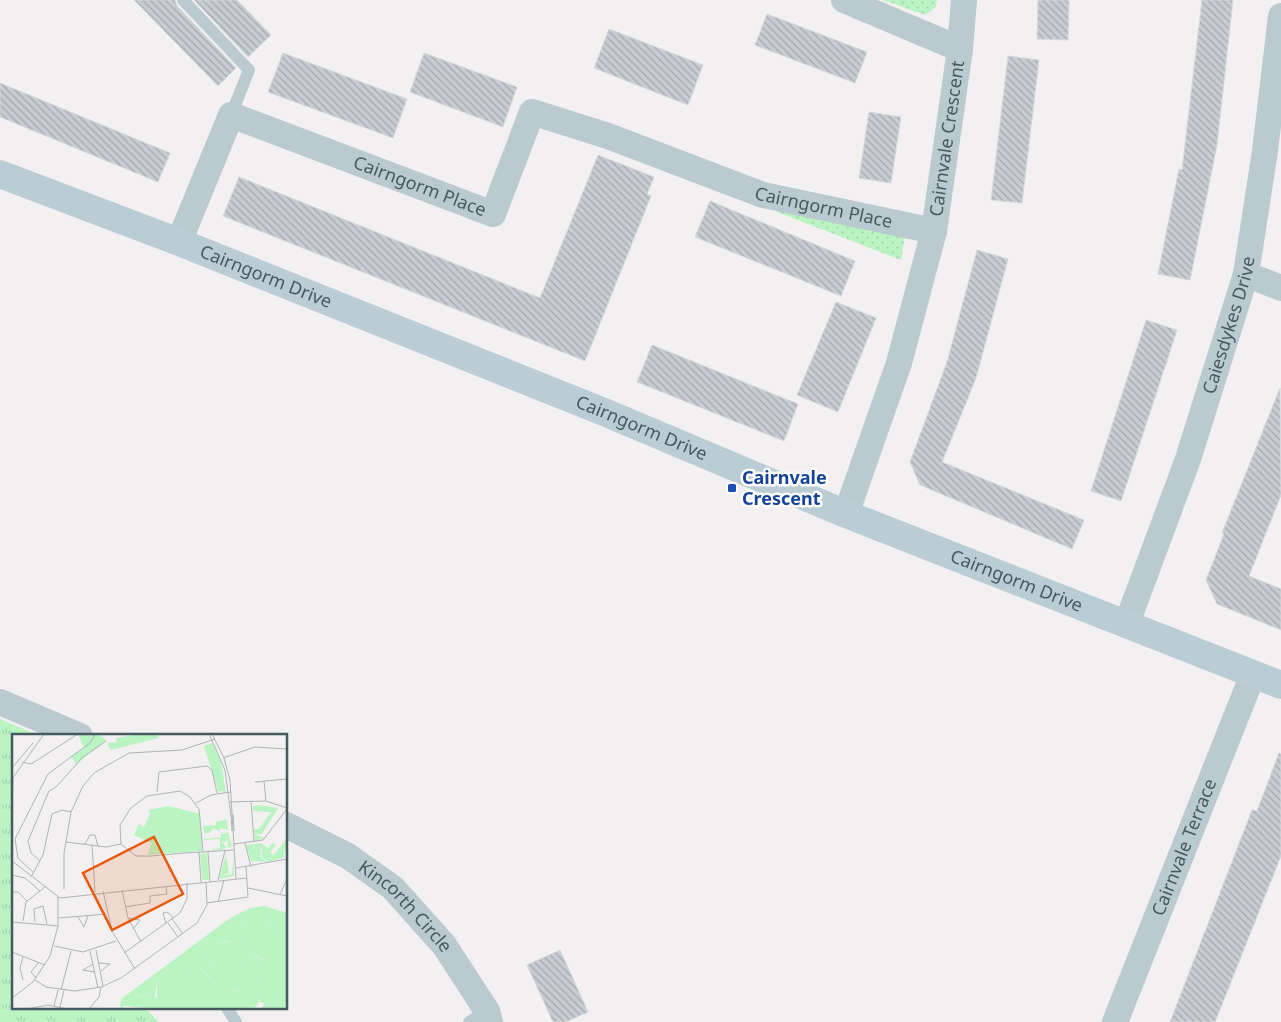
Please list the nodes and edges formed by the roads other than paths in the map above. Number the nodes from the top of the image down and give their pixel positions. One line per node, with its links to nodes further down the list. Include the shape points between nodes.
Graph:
1 (183, 0): 6 (lane, via 249,70)
2 (844, 0): 5 (street, Cairnvale Crescent)
3 (964, 0): 5 (street, Cairnvale Crescent)
4 (1281, 16): 10 (street, Caiesdykes Drive)
5 (960, 49): 8 (street, Cairnvale Crescent)
6 (231, 115): 8 (street, Cairngorm Place, via 493,214 532,112 608,136 763,194); 9 (street)
7 (0, 174): 9 (street, Cairngorm Drive)
8 (934, 231): 12 (street, Cairnvale Crescent, via 899,363)
9 (179, 242): 12 (street, Cairngorm Drive, via 604,412)
10 (1246, 274): 11 (street); 13 (street, Caiesdykes Drive, via 1188,459)
11 (1281, 288)
12 (846, 514): 13 (street, Cairngorm Drive)
13 (1127, 623): 14 (street, Cairngorm Drive)
14 (1253, 674): 15 (street, Cairngorm Drive); 22 (street, Cairnvale Terrace)
15 (1281, 685)
16 (0, 702): 17 (street)
17 (75, 734)
18 (288, 826): 20 (street, Kincorth Circle, via 348,856 393,888 444,945)
19 (228, 1010): 21 (lane)
20 (482, 1018)
21 (236, 1022)
22 (1115, 1022)

